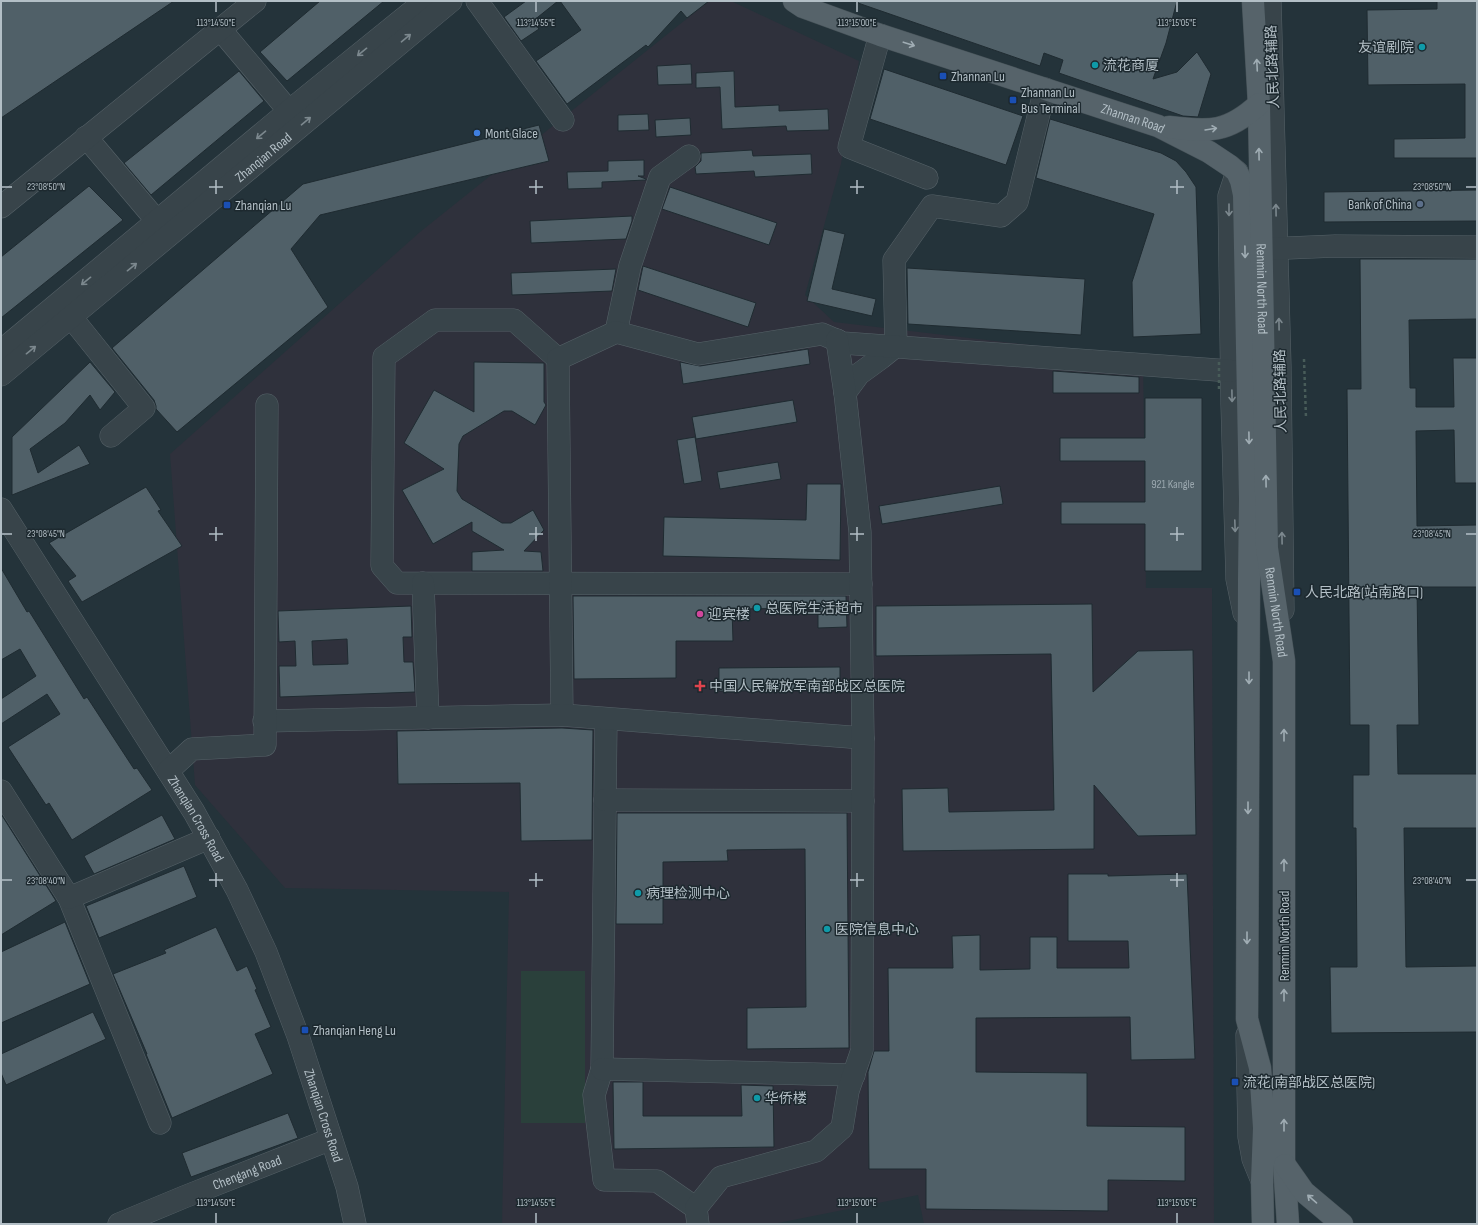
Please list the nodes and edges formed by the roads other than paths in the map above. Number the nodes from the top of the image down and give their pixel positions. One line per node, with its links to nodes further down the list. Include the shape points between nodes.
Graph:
1 (254, 1): 8 (street)
2 (425, 1): 12 (street, Zhanqian Road, one-way to 12)
3 (451, 1): 23 (street, Zhanqian Road, one-way to 3)
4 (478, 1): 13 (street)
5 (794, 1): 9 (main road, Zhannan Road, via 803,7)
6 (1253, 1): 11 (main road, Renmin North Road, one-way to 6)
7 (1270, 1): 22 (street, 人民北路辅路, one-way to 7)
8 (220, 29): 12 (street); 15 (street)
9 (880, 35): 10 (main road, Zhannan Road, one-way to 10); 18 (street, via 849,147)
10 (1045, 89): 14 (main road, Zhannan Road); 26 (street, via 1017,202 1001,216 932,206 894,260)
11 (1259, 104): 14 (main road, one-way to 11, via 1210,130 1237,122); 22 (main road, Renmin North Road, one-way to 11)
12 (289, 111): 20 (street, Zhanqian Road, one-way to 20)
13 (563, 120)
14 (1158, 126): 17 (main road, Zhannan Road, via 1209,152)
15 (86, 137): 19 (street); 20 (street)
16 (689, 156): 24 (street, via 660,176 630,266)
17 (1237, 172): 28 (main road, Renmin North Road, one-way to 28, via 1244,194)
18 (927, 178)
19 (1, 207)
20 (157, 222): 27 (street, Zhanqian Road, one-way to 27)
21 (1477, 247): 22 (street, via 1335,246)
22 (1269, 249): 54 (main road, Renmin North Road, one-way to 22, via 1284,661 1267,548 1265,396)
23 (71, 317): 30 (street, Zhanqian Road, one-way to 23); 33 (street, via 144,408)
24 (616, 332): 25 (street, via 698,354 822,334); 29 (street)
25 (836, 340): 26 (street, via 843,343); 31 (street)
26 (896, 346): 28 (street); 31 (street, via 859,374)
27 (1, 351)
28 (1232, 357): 38 (main road, Renmin North Road, one-way to 38, via 1250,499); 38 (street, one-way to 38, via 1237,579)
29 (558, 359): 35 (street, via 514,320 435,320 384,357 382,566 397,583); 36 (street)
30 (1, 375)
31 (845, 393): 37 (street, via 860,532)
32 (267, 405): 42 (street)
33 (111, 436)
34 (1, 509): 44 (street, Zhanqian Cross Road)
35 (423, 583): 36 (street); 40 (street)
36 (560, 583): 37 (street); 39 (street)
37 (861, 584): 43 (street)
38 (1249, 639): 55 (main road, Renmin North Road, one-way to 55, via 1247,1019 1260,1068 1264,1128)
39 (562, 715): 40 (street); 41 (street)
40 (428, 718): 42 (street)
41 (606, 719): 43 (street); 46 (street)
42 (264, 721): 44 (street, via 265,745 192,749)
43 (863, 738): 47 (street)
44 (168, 772): 48 (street, Zhanqian Cross Road)
45 (1, 791): 49 (street)
46 (605, 800): 47 (street); 50 (street)
47 (863, 802): 51 (street, via 862,1050)
48 (208, 838): 49 (street); 53 (street, Zhanqian Cross Road, via 237,890 266,952 298,1036)
49 (69, 898): 52 (street)
50 (602, 1069): 51 (street); 56 (street, via 594,1095 604,1180 657,1181)
51 (854, 1075): 56 (street, via 848,1091 842,1128 816,1151 721,1177)
52 (160, 1123)
53 (331, 1140): 57 (street, Chengang Road); 58 (street, Zhanqian Cross Road)
54 (1284, 1164): 61 (main road, Renmin North Road); 62 (main road, one-way to 54, via 1304,1192)
55 (1262, 1181): 59 (main road); 60 (main road, Renmin North Road)
56 (697, 1216)
57 (119, 1224)
58 (356, 1224)
59 (1258, 1224)
60 (1263, 1224)
61 (1288, 1224)
62 (1342, 1224)

